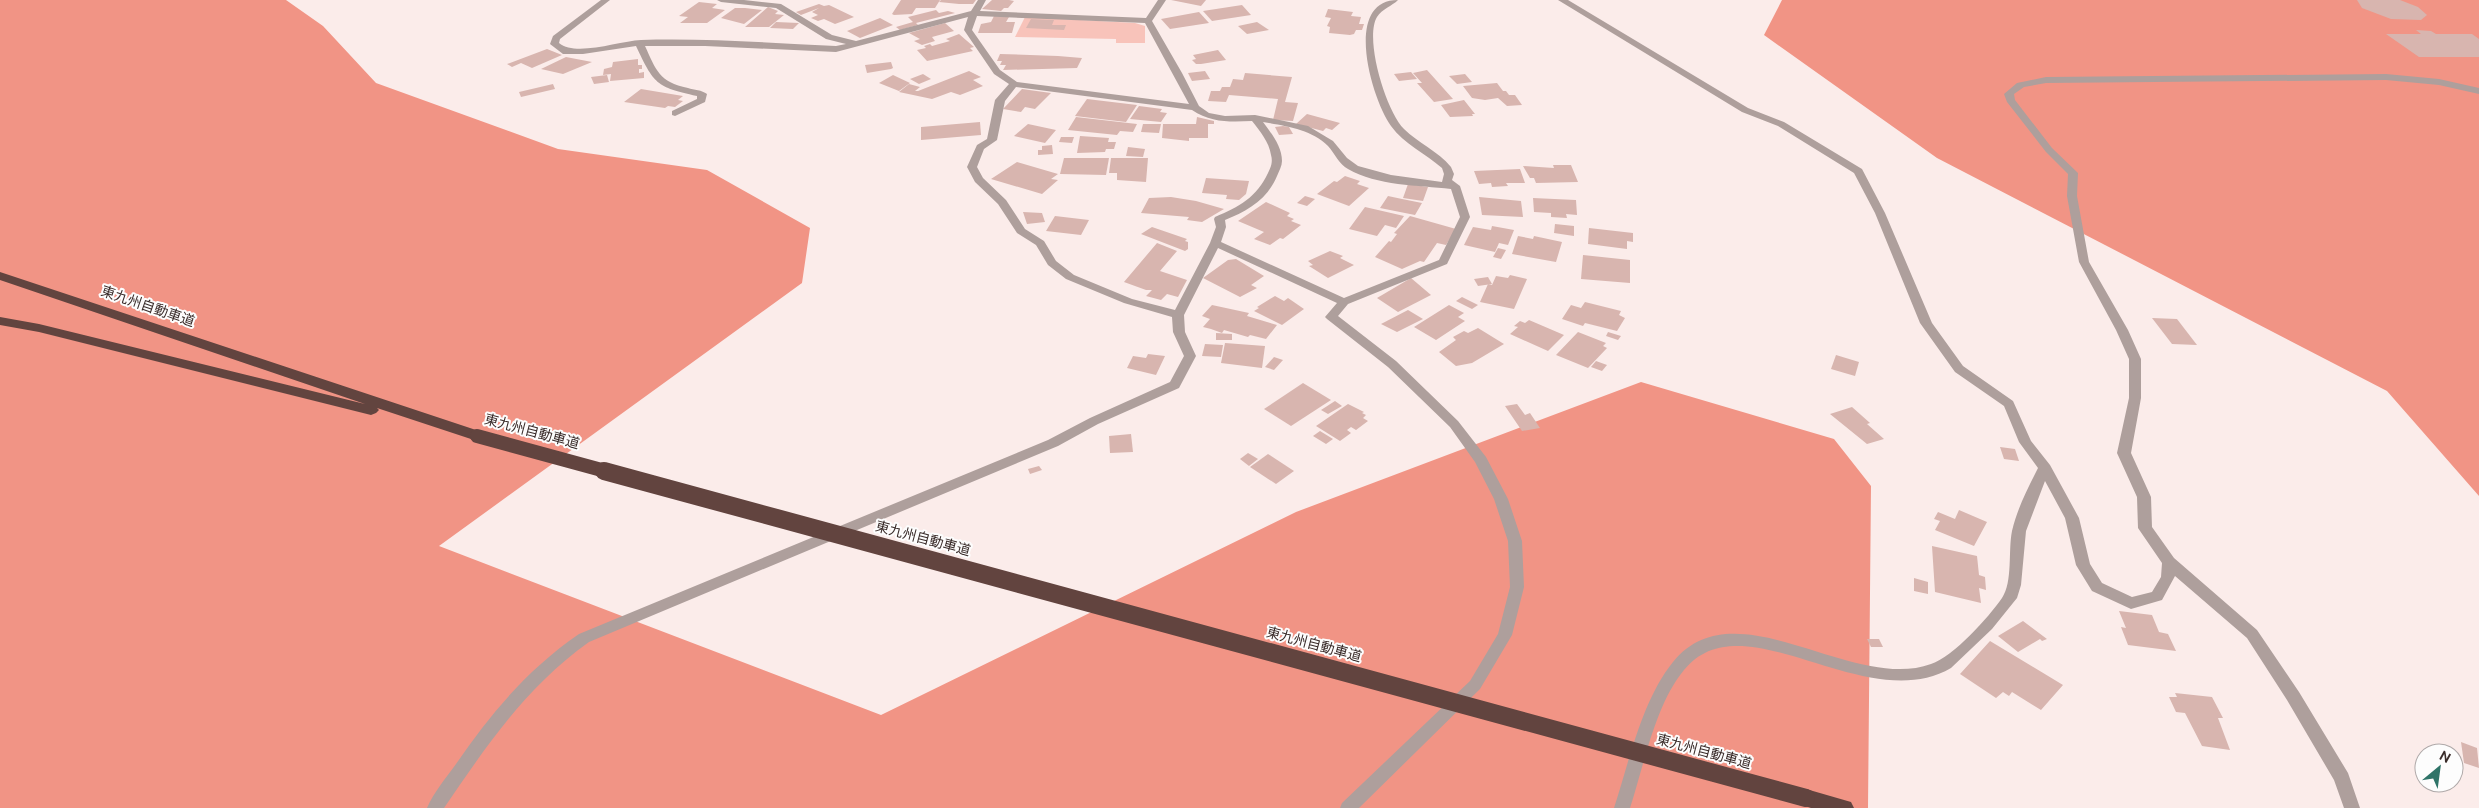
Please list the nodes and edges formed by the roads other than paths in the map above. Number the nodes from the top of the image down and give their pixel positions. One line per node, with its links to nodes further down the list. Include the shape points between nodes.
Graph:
1 (606, 0): 9 (street, via 556,38 554,44 563,51 583,51)
2 (722, 0): 10 (street, via 778,6 829,36)
3 (982, 0): 7 (street)
4 (1162, 0): 8 (street)
5 (1394, 0): 16 (street, via 1373,17 1371,24 1370,40 1376,74 1386,108 1396,125 1446,167 1447,181)
6 (1562, 0): 25 (street, via 1745,110 1781,124 1858,172 1880,213 1926,323 1958,369 2009,404 2024,442)
7 (974, 13): 8 (street); 10 (street); 11 (street, via 968,30 997,72)
8 (1148, 21): 13 (street)
9 (639, 43): 10 (street, via 811,49); 14 (street, via 656,80 665,87 702,94 702,100)
10 (857, 43)
11 (1014, 84): 13 (street); 21 (street, via 1000,100 992,140 980,147 972,167 979,180 1002,202 1021,231 1040,242 1052,263 1070,277 1128,301)
12 (2479, 92): 26 (street, via 2439,82 2386,77 2046,80 2013,88 2009,94 2010,100 2049,150 2073,173 2072,196 2084,262 2135,359 2135,398 2124,453 2144,497 2145,528)
13 (1195, 108): 15 (street, via 1206,115 1225,119)
14 (675, 113)
15 (1255, 118): 16 (street, via 1295,125 1319,135 1330,142 1352,167 1382,176); 17 (street, via 1268,135 1278,161 1270,185 1258,198 1219,219 1221,227)
16 (1455, 186): 20 (street, via 1465,217 1443,262)
17 (1215, 244): 20 (street); 21 (street)
18 (0, 264): 23 (highway, via 271,358)
19 (0, 276): 23 (highway, 東九州自動車道)
20 (1344, 302): 28 (street, via 1331,317 1392,364 1454,424 1481,460 1501,499 1515,541 1517,587 1505,635 1475,685)
21 (1178, 315): 27 (street, via 1180,332 1190,356 1175,385 1053,443 584,638 564,650 522,689)
22 (0, 321): 24 (highway, via 49,330)
23 (349, 393): 24 (highway, 東九州自動車道)
24 (477, 436): 30 (highway, 東九州自動車道, bridge)
25 (2045, 468): 26 (street, via 2072,518 2083,565 2097,587 2131,603 2157,596 2168,576); 29 (street, via 2019,532 2012,596 1955,658 1938,668 1914,674 1883,674 1846,668 1759,641 1726,639 1700,647 1680,663 1664,687)
26 (2169, 562): 31 (street, via 2252,634 2294,696 2342,778)
27 (435, 808)
28 (1348, 808)
29 (1622, 808)
30 (1844, 808)
31 (2352, 808)

